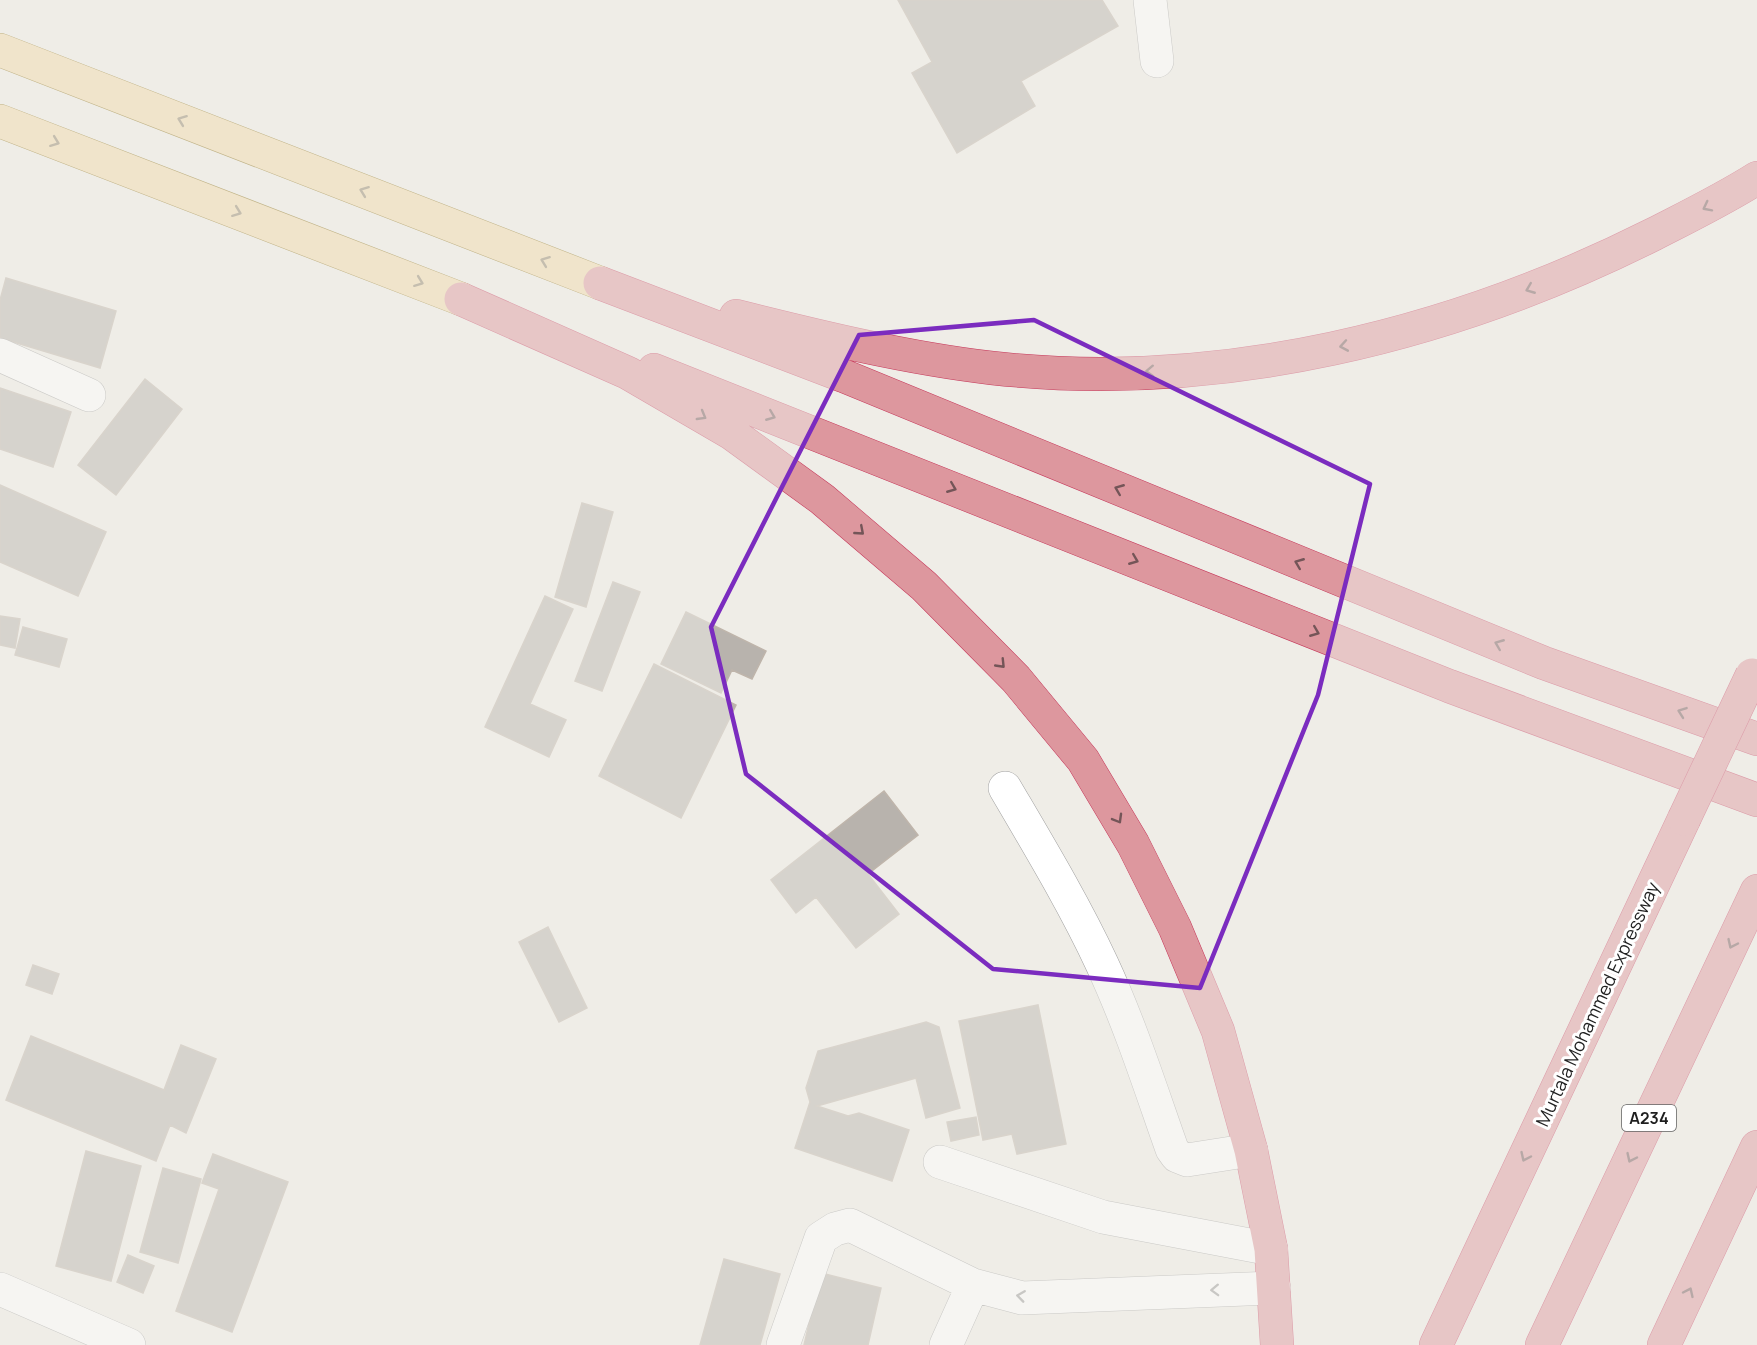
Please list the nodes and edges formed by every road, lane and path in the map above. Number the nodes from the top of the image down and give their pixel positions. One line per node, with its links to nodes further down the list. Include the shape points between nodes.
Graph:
1 (1150, 0): 3 (street)
2 (0, 50): 6 (main road, one-way to 2)
3 (1157, 61)
4 (0, 121): 7 (main road, one-way to 7)
5 (1757, 178): 6 (highway, one-way to 6, via 1726,198 1606,258 1486,307 1361,343 1229,367 1102,373 992,368 863,345)
6 (600, 283): 11 (highway, one-way to 6, via 1544,663 844,376)
7 (461, 299): 13 (highway, one-way to 13, via 689,383 1449,686); 16 (highway, one-way to 16, via 628,373 731,433 822,499 916,578 1016,679 1083,760 1133,844 1175,928 1218,1030)
8 (0, 356): 9 (street)
9 (89, 395)
10 (1754, 670): 26 (highway, Murtala Mohammed Expressway, one-way to 26, bridge)
11 (1757, 739)
12 (1005, 788): 16 (street, via 1103,965 1172,1149 1187,1160)
13 (1757, 800)
14 (1757, 891): 27 (highway, A234, one-way to 27)
15 (1757, 1147): 28 (highway, one-way to 15)
16 (1251, 1150): 18 (highway)
17 (940, 1162): 18 (street, via 1103,1217)
18 (1271, 1249): 20 (highway)
19 (974, 1285): 20 (street, one-way to 19, via 1022,1298); 23 (street, via 850,1225 835,1229 820,1238); 24 (street)
20 (1274, 1288): 25 (highway)
21 (0, 1289): 22 (street)
22 (129, 1345)
23 (783, 1345)
24 (946, 1345)
25 (1277, 1345)
26 (1436, 1345)
27 (1542, 1345)
28 (1664, 1345)

